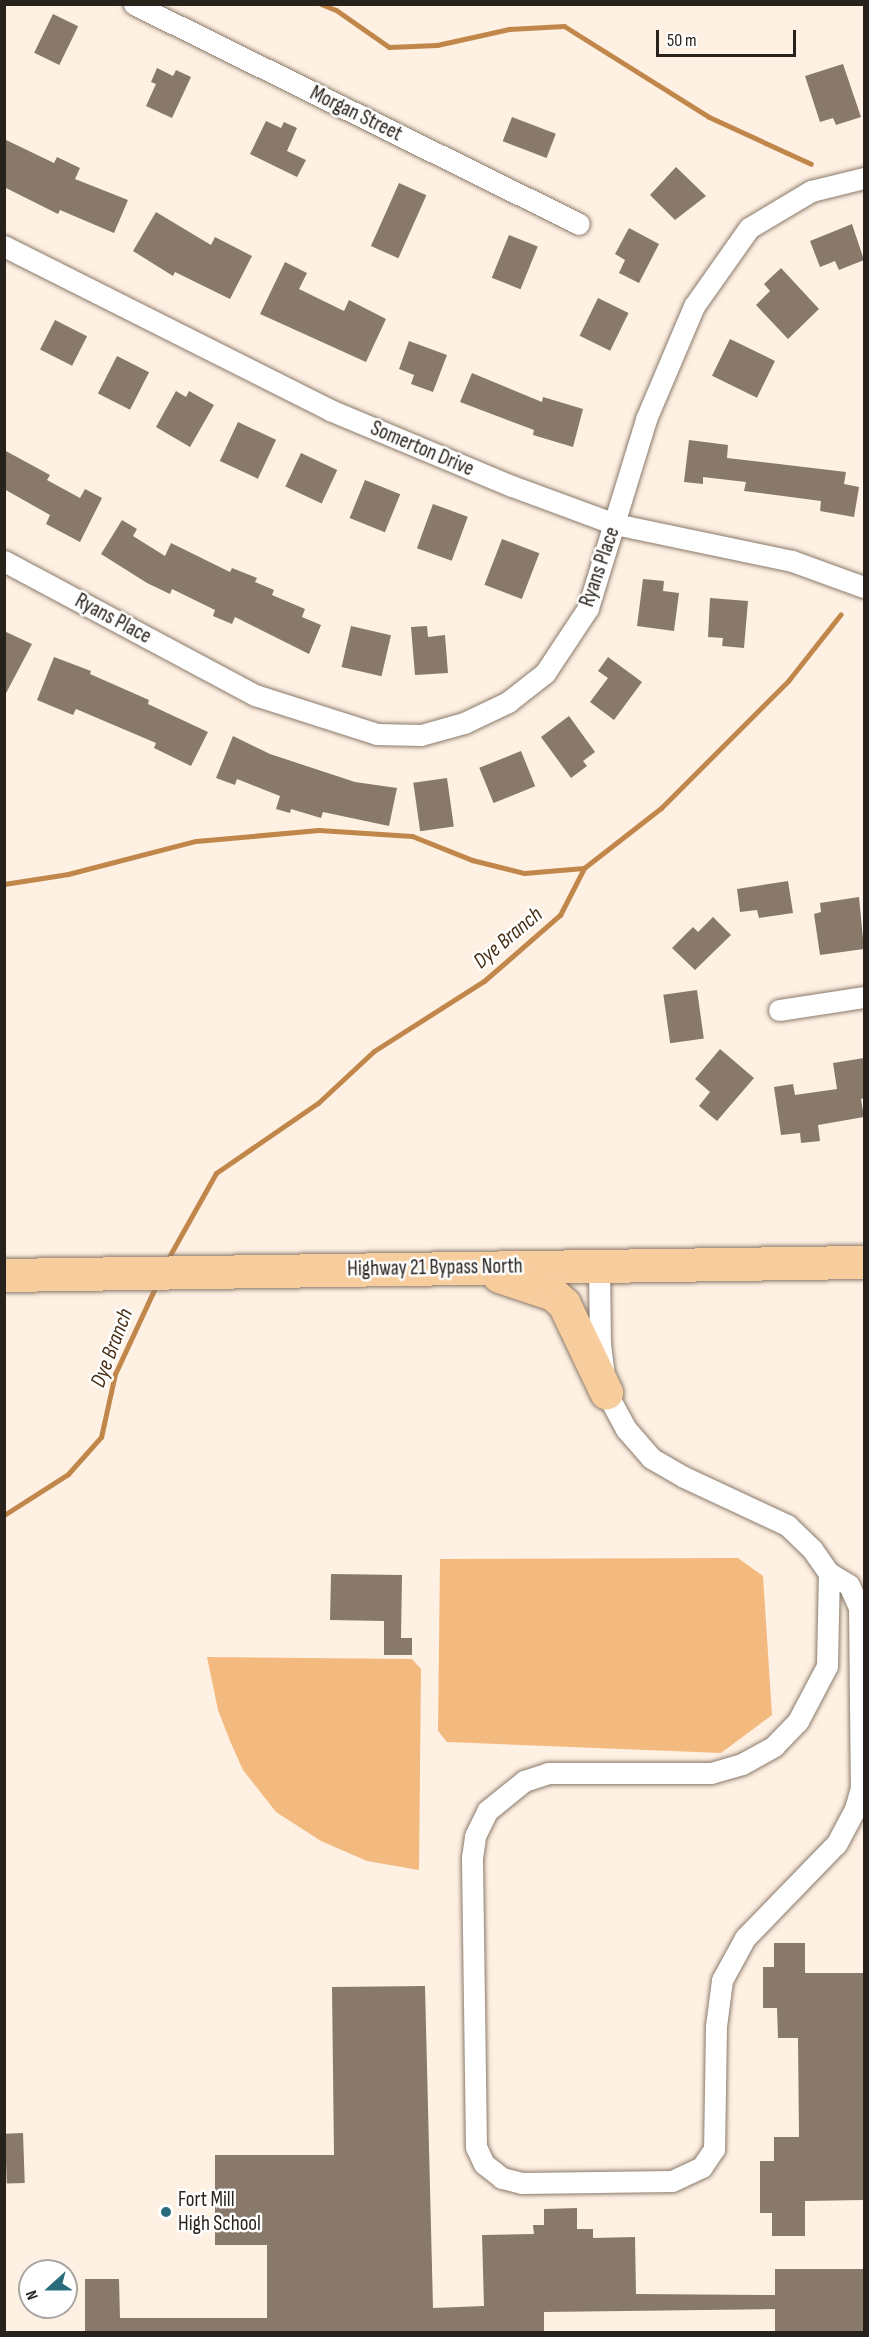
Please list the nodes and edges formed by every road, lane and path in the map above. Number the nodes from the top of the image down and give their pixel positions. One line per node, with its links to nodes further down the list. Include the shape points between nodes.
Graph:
1 (134, 4): 3 (street, Morgan Street)
2 (864, 178): 5 (street, Ryans Place, via 812,190 749,228 694,306 646,419)
3 (579, 224)
4 (4, 246): 5 (street, Somerton Drive, via 330,410)
5 (615, 524): 6 (street, Ryans Place, via 588,608 545,673 508,702 464,723 421,735 377,734 255,695); 7 (street, Somerton Drive, via 792,561)
6 (4, 561)
7 (864, 586)
8 (864, 998): 9 (street)
9 (778, 1010)
10 (864, 1262): 11 (main road, Highway 21 Bypass North)
11 (599, 1266): 12 (main road, Highway 21 Bypass North); 14 (street, via 600,1344)
12 (475, 1268): 13 (main road, Highway 21 Bypass North); 14 (main road, via 553,1294 564,1304)
13 (4, 1275)
14 (606, 1392): 15 (street, via 626,1429 651,1458 684,1478 788,1525)
15 (829, 1573): 15 (street, via 827,1666 798,1721 774,1746 742,1764 711,1773 548,1773 524,1781 487,1811 475,1836 471,1858 477,2147 484,2164 502,2178 522,2183 672,2181 702,2166 714,2149 716,2026 722,1980 745,1938 836,1844 855,1809 861,1788 859,1607 849,1585)

